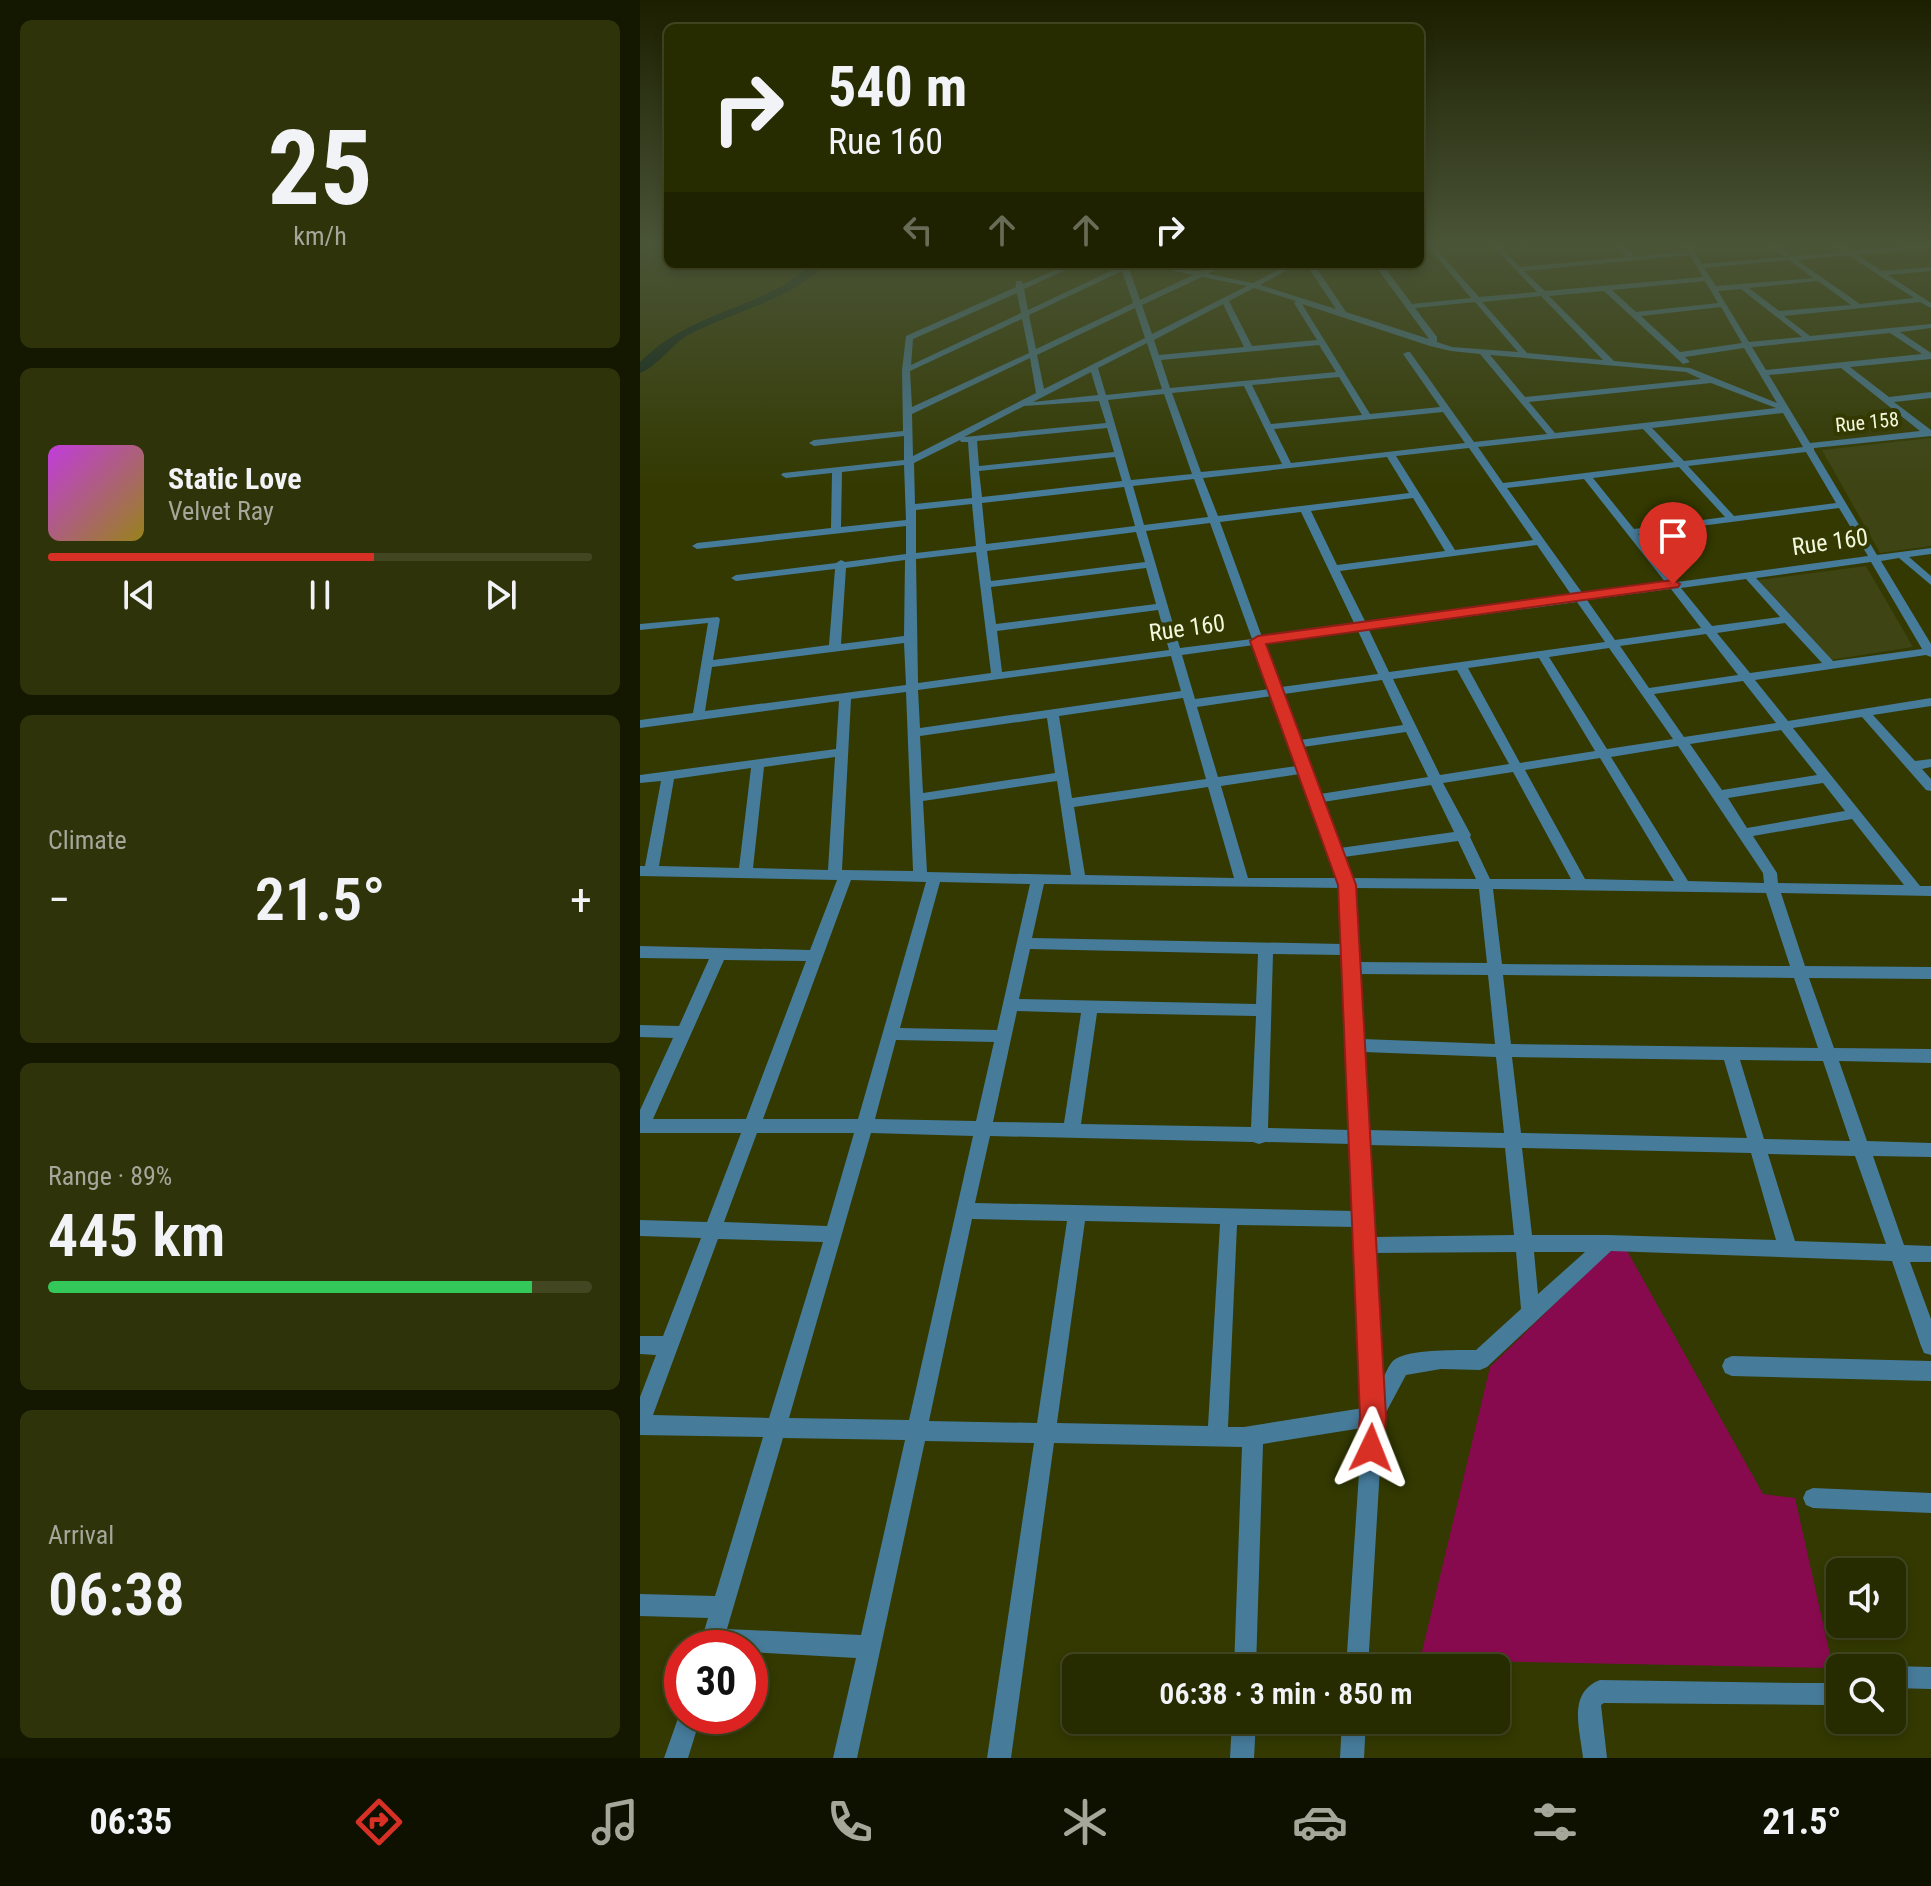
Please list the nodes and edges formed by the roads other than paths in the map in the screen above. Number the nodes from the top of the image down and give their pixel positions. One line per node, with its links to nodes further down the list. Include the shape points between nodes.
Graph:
1 (937, 325): 34 (street, via 909,338)
2 (1002, 325): 34 (street)
3 (1027, 325): 26 (street)
4 (1096, 325): 26 (street)
5 (1144, 325): 19 (street)
6 (1176, 325): 19 (street)
7 (1237, 325): 23 (street)
8 (1312, 325): 20 (street)
9 (1379, 325): 21 (street)
10 (1424, 325): 21 (street)
11 (1500, 325): 28 (street)
12 (1574, 325): 31 (street)
13 (1647, 325): 27 (street)
14 (1734, 325): 22 (street)
15 (1791, 325): 18 (street)
16 (1931, 326): 17 (street)
17 (1892, 330): 18 (street); 29 (street)
18 (1808, 338): 22 (street)
19 (1148, 339): 30 (street); 33 (street)
20 (1322, 342): 23 (street); 37 (street)
21 (1433, 344): 24 (street)
22 (1745, 345): 27 (street); 36 (street)
23 (1249, 349): 30 (street)
24 (1483, 352): 28 (street); 44 (street)
25 (1407, 354): 47 (street)
26 (1033, 355): 41 (street); 49 (street)
27 (1679, 355): 35 (street)
28 (1525, 356): 31 (street)
29 (1930, 357): 32 (street)
30 (1155, 358): 40 (street)
31 (1611, 363): 35 (street)
32 (1843, 365): 36 (street); 45 (street)
33 (1094, 367): 41 (street); 43 (street)
34 (906, 370): 49 (street)
35 (1687, 370): 38 (street)
36 (1763, 373): 48 (street)
37 (1342, 374): 39 (street); 50 (street)
38 (1715, 380): 44 (street); 48 (street)
39 (1247, 383): 40 (street); 53 (street)
40 (1167, 391): 43 (street); 70 (street)
41 (1041, 395): 46 (street)
42 (1931, 395): 45 (street)
43 (1102, 398): 46 (street); 51 (street)
44 (1522, 400): 56 (street)
45 (1887, 400): 55 (street)
46 (1019, 406): 58 (street)
47 (1444, 409): 50 (street); 60 (street)
48 (1785, 410): 52 (street); 61 (street)
49 (907, 413): 54 (street)
50 (1367, 416): 53 (street)
51 (1111, 425): 57 (street); 62 (street)
52 (1646, 426): 56 (street); 66 (street)
53 (1268, 427): 65 (street)
54 (908, 433): 59 (street); 64 (street)
55 (1930, 433): 61 (street, Rue 158)
56 (1553, 436): 60 (street)
57 (972, 439): 58 (street); 68 (street)
58 (951, 442): 64 (street)
59 (814, 443)
60 (1471, 446): 63 (street); 73 (street)
61 (1809, 448): 66 (street, Rue 158); 76 (street)
62 (1119, 454): 68 (street); 72 (street)
63 (1390, 455): 65 (street); 74 (street)
64 (909, 462): 67 (street); 77 (street)
65 (1287, 465): 70 (street)
66 (1683, 465): 71 (street, Rue 158); 79 (street)
67 (837, 469): 69 (street); 83 (street)
68 (974, 469): 75 (street)
69 (786, 475)
70 (1198, 475): 72 (street); 80 (street)
71 (1587, 476): 73 (street, Rue 158); 84 (street)
72 (1129, 483): 75 (street); 82 (street)
73 (1500, 486): 85 (street)
74 (1416, 495): 78 (street); 89 (street)
75 (977, 501): 77 (street); 87 (street)
76 (1842, 505): 79 (street); 92 (street)
77 (910, 508): 81 (street)
78 (1305, 509): 80 (street); 95 (street)
79 (1732, 519): 84 (street)
80 (1216, 520): 82 (street); 109 (street)
81 (911, 522): 83 (street); 91 (street)
82 (1140, 528): 87 (street); 94 (street)
83 (836, 531): 86 (street)
84 (1631, 532): 99 (street)
85 (1540, 542): 89 (street); 101 (street)
86 (697, 546)
87 (981, 547): 91 (street); 100 (street)
88 (1931, 551): 90 (street, Rue 160)
89 (1452, 553): 95 (street)
90 (1901, 555): 92 (street, Rue 160); 98 (street)
91 (911, 556): 93 (street); 108 (street)
92 (1874, 557): 96 (street, Rue 160); 113 (street)
93 (841, 563): 97 (street); 111 (street)
94 (1151, 564): 100 (street); 102 (street)
95 (1335, 568): 106 (street)
96 (1748, 575): 99 (street, Rue 160); 103 (street)
97 (736, 578)
98 (1931, 582)
99 (1673, 584): 101 (street, Rue 160); 107 (street)
100 (985, 585): 105 (street)
101 (1579, 597): 106 (street, Rue 160); 110 (street)
102 (1163, 606): 105 (street); 112 (street)
103 (1789, 619): 107 (street); 117 (street)
104 (640, 627): 115 (street, via 714,619)
105 (991, 628): 119 (street)
106 (1362, 628): 109 (street, Rue 160); 118 (street)
107 (1709, 630): 110 (street); 120 (street)
108 (910, 639): 111 (street); 121 (street)
109 (1258, 641): 112 (street, Rue 160); 122 (street)
110 (1612, 643): 114 (street); 123 (street)
111 (835, 648): 115 (street)
112 (1177, 652): 119 (street, Rue 160); 125 (street)
113 (1930, 652): 117 (street)
114 (1542, 654): 116 (street); 137 (street)
115 (707, 664): 129 (street)
116 (1460, 665): 118 (street); 141 (street)
117 (1830, 665): 120 (street)
118 (1386, 675): 122 (street); 132 (street)
119 (997, 676): 121 (street, Rue 160)
120 (1747, 677): 123 (street); 131 (street)
121 (911, 688): 124 (street, Rue 160); 133 (street)
122 (1277, 690): 125 (street); 135 (street)
123 (1645, 692): 134 (street)
124 (845, 697): 129 (street, Rue 160); 136 (street)
125 (1189, 699): 127 (street); 148 (street)
126 (1931, 702): 128 (street)
127 (1052, 713): 133 (street); 144 (street)
128 (1865, 713): 131 (street); 140 (street)
129 (698, 717): 130 (street, Rue 160)
130 (640, 724)
131 (1786, 725): 134 (street); 145 (street)
132 (1410, 728): 135 (street); 147 (street)
133 (913, 733): 151 (street)
134 (1681, 741): 137 (street); 150 (street)
135 (1297, 744): 142 (street)
136 (843, 752): 138 (street); 160 (street)
137 (1603, 753): 141 (street); 168 (street)
138 (758, 763): 143 (street); 159 (street)
139 (1931, 763): 140 (street)
140 (1912, 766): 149 (street)
141 (1516, 767): 147 (street); 165 (street)
142 (1306, 769): 148 (street); 152 (street)
143 (668, 775): 146 (street); 158 (street)
144 (1063, 776): 151 (street); 153 (street)
145 (1828, 778): 150 (street); 154 (street)
146 (640, 779)
147 (1435, 779): 152 (street); 156 (street)
148 (1213, 783): 153 (street); 164 (street)
149 (1931, 787)
150 (1719, 795): 155 (street)
151 (917, 798): 161 (street)
152 (1316, 799): 157 (street)
153 (1068, 803): 163 (street)
154 (1856, 814): 155 (street); 170 (street)
155 (1744, 833): 169 (street, via 1770,873)
156 (1464, 835): 157 (street); 167 (street)
157 (1337, 853): 166 (street)
158 (646, 871): 159 (street)
159 (745, 873): 160 (street)
160 (841, 874): 161 (street); 175 (street)
161 (927, 876): 162 (street); 185 (street)
162 (1038, 878): 163 (street); 171 (street)
163 (1079, 879): 164 (street)
164 (1242, 883): 166 (street)
165 (1581, 884): 167 (street); 168 (street)
166 (1347, 885): 167 (street); 176 (street)
167 (1486, 885): 177 (street)
168 (1684, 886): 169 (street)
169 (1772, 888): 170 (street); 178 (street)
170 (1923, 891)
171 (1024, 943): 172 (street); 180 (street)
172 (1266, 948): 176 (street); 182 (street)
173 (640, 952): 174 (street)
174 (719, 954): 175 (street); 184 (street)
175 (815, 956): 193 (street)
176 (1351, 959): 177 (street); 187 (street)
177 (1495, 969): 178 (street); 188 (street)
178 (1799, 971): 179 (street); 190 (street)
179 (1931, 973)
180 (1010, 1005): 181 (street); 186 (street)
181 (1090, 1007): 182 (street); 196 (street)
182 (1263, 1010): 197 (street)
183 (640, 1031): 184 (street)
184 (683, 1032): 192 (street)
185 (891, 1034): 186 (street); 194 (street)
186 (1004, 1036): 195 (street)
187 (1355, 1045): 188 (street); 198 (street)
188 (1504, 1050): 189 (street); 199 (street)
189 (1730, 1052): 190 (street); 200 (street)
190 (1827, 1054): 191 (street); 201 (street)
191 (1931, 1056)
192 (641, 1126): 193 (street)
193 (752, 1126): 194 (street); 208 (street)
194 (866, 1126): 195 (street); 209 (street)
195 (983, 1129): 196 (street); 203 (street)
196 (1071, 1132): 197 (street)
197 (1259, 1137): 198 (street)
198 (1357, 1139): 199 (street); 206 (street)
199 (1513, 1142): 200 (street); 211 (street)
200 (1756, 1145): 201 (street); 213 (street)
201 (1862, 1149): 202 (street); 214 (street)
202 (1931, 1150)
203 (965, 1211): 204 (street); 225 (street)
204 (1077, 1213): 205 (street); 226 (street)
205 (1229, 1217): 206 (street); 228 (street)
206 (1362, 1219): 212 (street)
207 (640, 1228): 208 (street)
208 (712, 1230): 209 (street); 218 (street)
209 (834, 1234): 224 (street)
210 (1607, 1243): 211 (street); 213 (street); 216 (street)
211 (1524, 1244): 212 (street); 216 (street)
212 (1363, 1245): 222 (street)
213 (1788, 1249): 214 (street)
214 (1901, 1253): 215 (street); 219 (street)
215 (1931, 1254)
216 (1531, 1312): 222 (street, via 1480,1360 1441,1359 1400,1367)
217 (640, 1345): 218 (street)
218 (669, 1346): 223 (street)
219 (1931, 1346)
220 (1732, 1366): 221 (street)
221 (1931, 1371)
222 (1373, 1416): 227 (street); 237 (street)
223 (640, 1424): 224 (street)
224 (776, 1427): 225 (street); 232 (street)
225 (917, 1430): 226 (street); 235 (street)
226 (1046, 1433): 228 (street); 246 (street)
227 (1253, 1436): 228 (street); 236 (street)
228 (1217, 1437)
229 (1813, 1498): 230 (street)
230 (1931, 1503)
231 (640, 1605): 232 (street)
232 (722, 1607): 233 (street)
233 (715, 1630)
234 (768, 1645): 235 (street)
235 (869, 1647): 245 (street)
236 (1245, 1654)
237 (1358, 1654)
238 (1906, 1677): 239 (street)
239 (1931, 1678)
240 (1826, 1694): 249 (street, via 1600,1691 1589,1705)
241 (683, 1734): 244 (street)
242 (1243, 1734): 247 (street)
243 (1353, 1734): 248 (street)
244 (676, 1758)
245 (845, 1758)
246 (999, 1758)
247 (1242, 1758)
248 (1352, 1758)
249 (1595, 1758)

